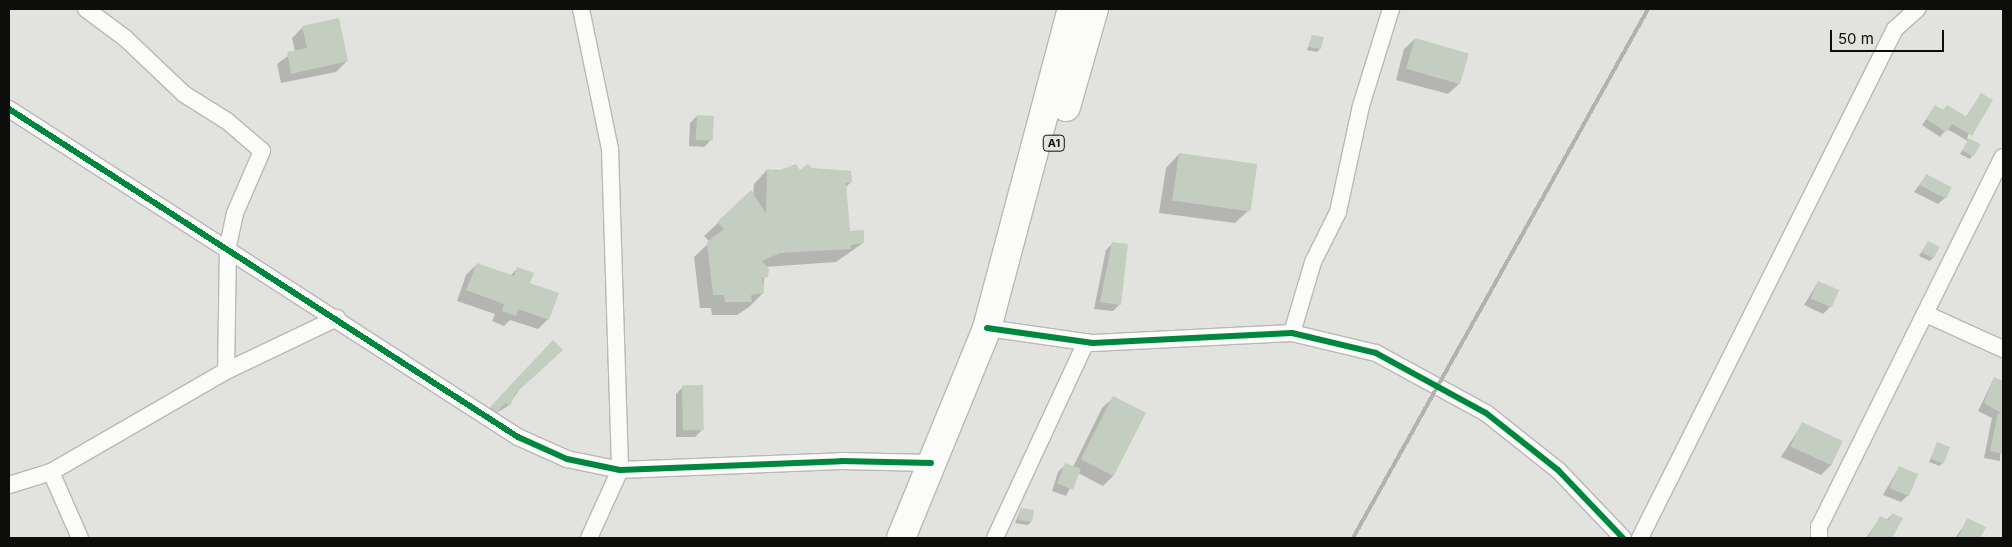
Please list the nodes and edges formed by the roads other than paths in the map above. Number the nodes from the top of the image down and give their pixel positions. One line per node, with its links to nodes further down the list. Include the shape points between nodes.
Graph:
1 (86, 9): 9 (street, via 125,38 184,94 227,121 262,151 235,214)
2 (580, 9): 19 (street, via 610,149)
3 (1072, 9): 10 (highway, A1)
4 (1094, 9): 10 (highway, A1, via 1036,201)
5 (1391, 9): 14 (street, via 1361,106 1338,212 1313,262)
6 (1917, 9): 27 (street, via 1895,29)
7 (9, 109): 9 (street)
8 (2003, 157): 11 (street)
9 (228, 247): 12 (street); 17 (street)
10 (1003, 274): 13 (highway, A1)
11 (1926, 314): 16 (street); 28 (street, via 1819,527)
12 (337, 318): 17 (street); 19 (street, via 518,437 567,459)
13 (987, 328): 15 (street); 18 (highway, A1)
14 (1292, 333): 15 (street); 26 (street, via 1376,353 1486,413 1558,470)
15 (1086, 342): 25 (street)
16 (2003, 349)
17 (226, 370): 20 (street)
18 (931, 463): 19 (street, via 841,461); 24 (highway, A1)
19 (620, 470): 23 (street)
20 (51, 472): 21 (street); 22 (street)
21 (9, 486)
22 (80, 538)
23 (589, 538)
24 (900, 538)
25 (995, 538)
26 (1623, 538)
27 (1640, 538)
28 (1819, 538)

